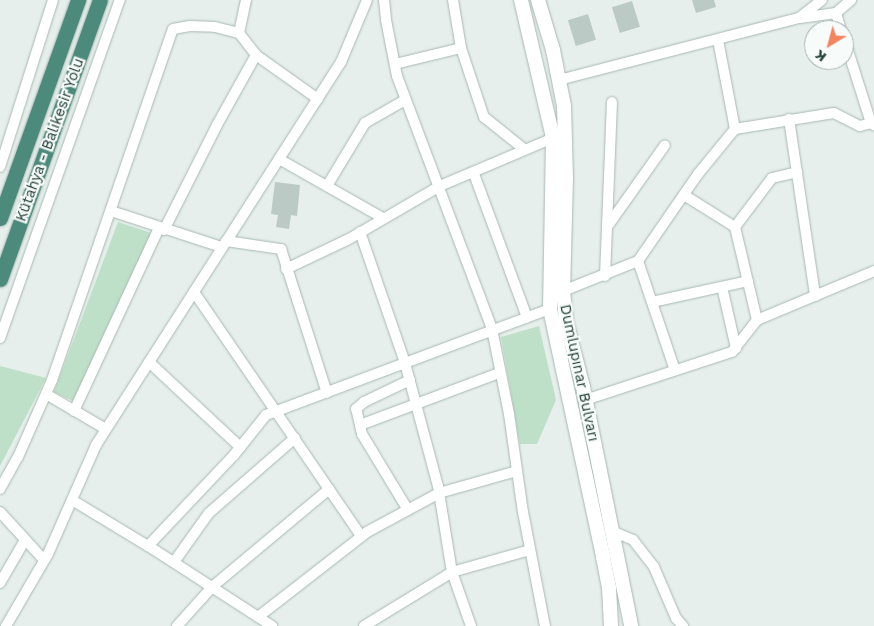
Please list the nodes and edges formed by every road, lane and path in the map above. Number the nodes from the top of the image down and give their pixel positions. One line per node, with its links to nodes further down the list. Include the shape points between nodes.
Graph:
1 (53, 0): 31 (street)
2 (78, 0): 32 (highway, Kütahya - Balıkesir Yolu)
3 (100, 0): 53 (highway, Kütahya - Balıkesir Yolu)
4 (120, 0): 64 (street)
5 (246, 0): 16 (street)
6 (367, 0): 23 (street, via 341,62)
7 (384, 0): 20 (street)
8 (453, 0): 18 (street)
9 (521, 0): 29 (main road, Dumlupınar Bulvarı)
10 (539, 0): 22 (main road, Dumlupınar Bulvarı)
11 (822, 0): 14 (street)
12 (851, 0): 13 (street)
13 (836, 13): 14 (street); 15 (street)
14 (799, 18): 17 (street)
15 (838, 20)
16 (239, 33): 19 (street); 41 (street, via 198,26 173,29)
17 (718, 40): 22 (street); 28 (street)
18 (461, 48): 20 (street); 33 (street, via 484,117)
19 (256, 55): 23 (street); 46 (street)
20 (395, 64): 24 (street)
21 (854, 69): 27 (street)
22 (560, 80): 56 (main road, Dumlupınar Bulvarı, via 566,131)
23 (318, 99): 34 (street)
24 (405, 100): 38 (street, via 365,123); 39 (street)
25 (612, 102): 45 (street)
26 (790, 120): 27 (street, via 834,113 860,126); 28 (street); 36 (street)
27 (872, 124)
28 (734, 129): 40 (street)
29 (552, 138): 33 (street); 60 (main road, Dumlupınar Bulvarı)
30 (665, 145): 45 (street)
31 (2, 150): 32 (street); 35 (street)
32 (25, 150): 42 (highway, Kütahya - Balıkesir Yolu)
33 (524, 150): 37 (street)
34 (279, 159): 38 (street); 48 (street)
35 (0, 167)
36 (797, 172): 44 (street, via 772,178); 58 (street)
37 (474, 174): 39 (street); 61 (street)
38 (327, 186): 43 (street)
39 (440, 186): 43 (street); 63 (street)
40 (684, 195): 44 (street); 49 (street)
41 (111, 211): 46 (street); 72 (street)
42 (0, 218)
43 (383, 218): 47 (street)
44 (735, 227): 54 (street)
45 (607, 228): 52 (street)
46 (162, 229): 48 (street); 75 (street)
47 (360, 232): 50 (street); 67 (street)
48 (224, 244): 50 (street, via 281,249); 57 (street)
49 (638, 261): 52 (street); 59 (street)
50 (286, 269): 71 (street)
51 (874, 271): 58 (street)
52 (605, 276): 56 (street)
53 (0, 279)
54 (748, 281): 55 (street); 62 (street)
55 (722, 287): 59 (street); 65 (street)
56 (563, 291): 73 (main road, Dumlupınar Bulvarı, via 566,321)
57 (194, 292): 66 (street); 76 (street)
58 (815, 296): 62 (street)
59 (652, 302): 68 (street)
60 (550, 309): 61 (street); 105 (main road, Dumlupınar Bulvarı, via 609,588)
61 (527, 317): 63 (street)
62 (756, 320): 65 (street)
63 (492, 330): 67 (street); 69 (street)
64 (0, 338)
65 (736, 348): 68 (street)
66 (149, 362): 78 (street); 80 (street)
67 (405, 363): 70 (street); 71 (street)
68 (675, 370): 73 (street)
69 (499, 372): 74 (street); 81 (street)
70 (410, 380): 74 (street); 77 (street, via 356,409)
71 (327, 393): 76 (street)
72 (46, 394): 75 (street); 82 (street)
73 (586, 400): 88 (main road, Dumlupınar Bulvarı)
74 (416, 403): 77 (street); 84 (street)
75 (74, 411): 78 (street)
76 (277, 412): 79 (street); 80 (street, via 266,415)
77 (360, 425): 86 (street, via 362,434)
78 (106, 429): 85 (street)
79 (295, 438): 83 (street); 94 (street, via 209,513)
80 (240, 447): 91 (street)
81 (517, 471): 84 (street); 92 (street)
82 (0, 489)
83 (329, 489): 89 (street); 97 (street)
84 (439, 493): 86 (street); 95 (street)
85 (72, 500): 91 (street); 93 (street)
86 (408, 510): 89 (street)
87 (0, 512): 90 (street)
88 (612, 531): 106 (main road, Dumlupınar Bulvarı); 107 (street, via 633,540 654,567 676,618)
89 (361, 536): 98 (street)
90 (25, 540): 93 (street); 96 (street)
91 (148, 546): 94 (street)
92 (530, 550): 95 (street); 104 (street)
93 (44, 560): 99 (street)
94 (174, 562): 97 (street)
95 (452, 572): 102 (street); 103 (street)
96 (0, 583)
97 (212, 587): 98 (street); 100 (street)
98 (258, 617): 101 (street)
99 (6, 626)
100 (176, 626)
101 (272, 626)
102 (364, 626)
103 (471, 626)
104 (544, 626)
105 (611, 626)
106 (631, 626)
107 (683, 626)

